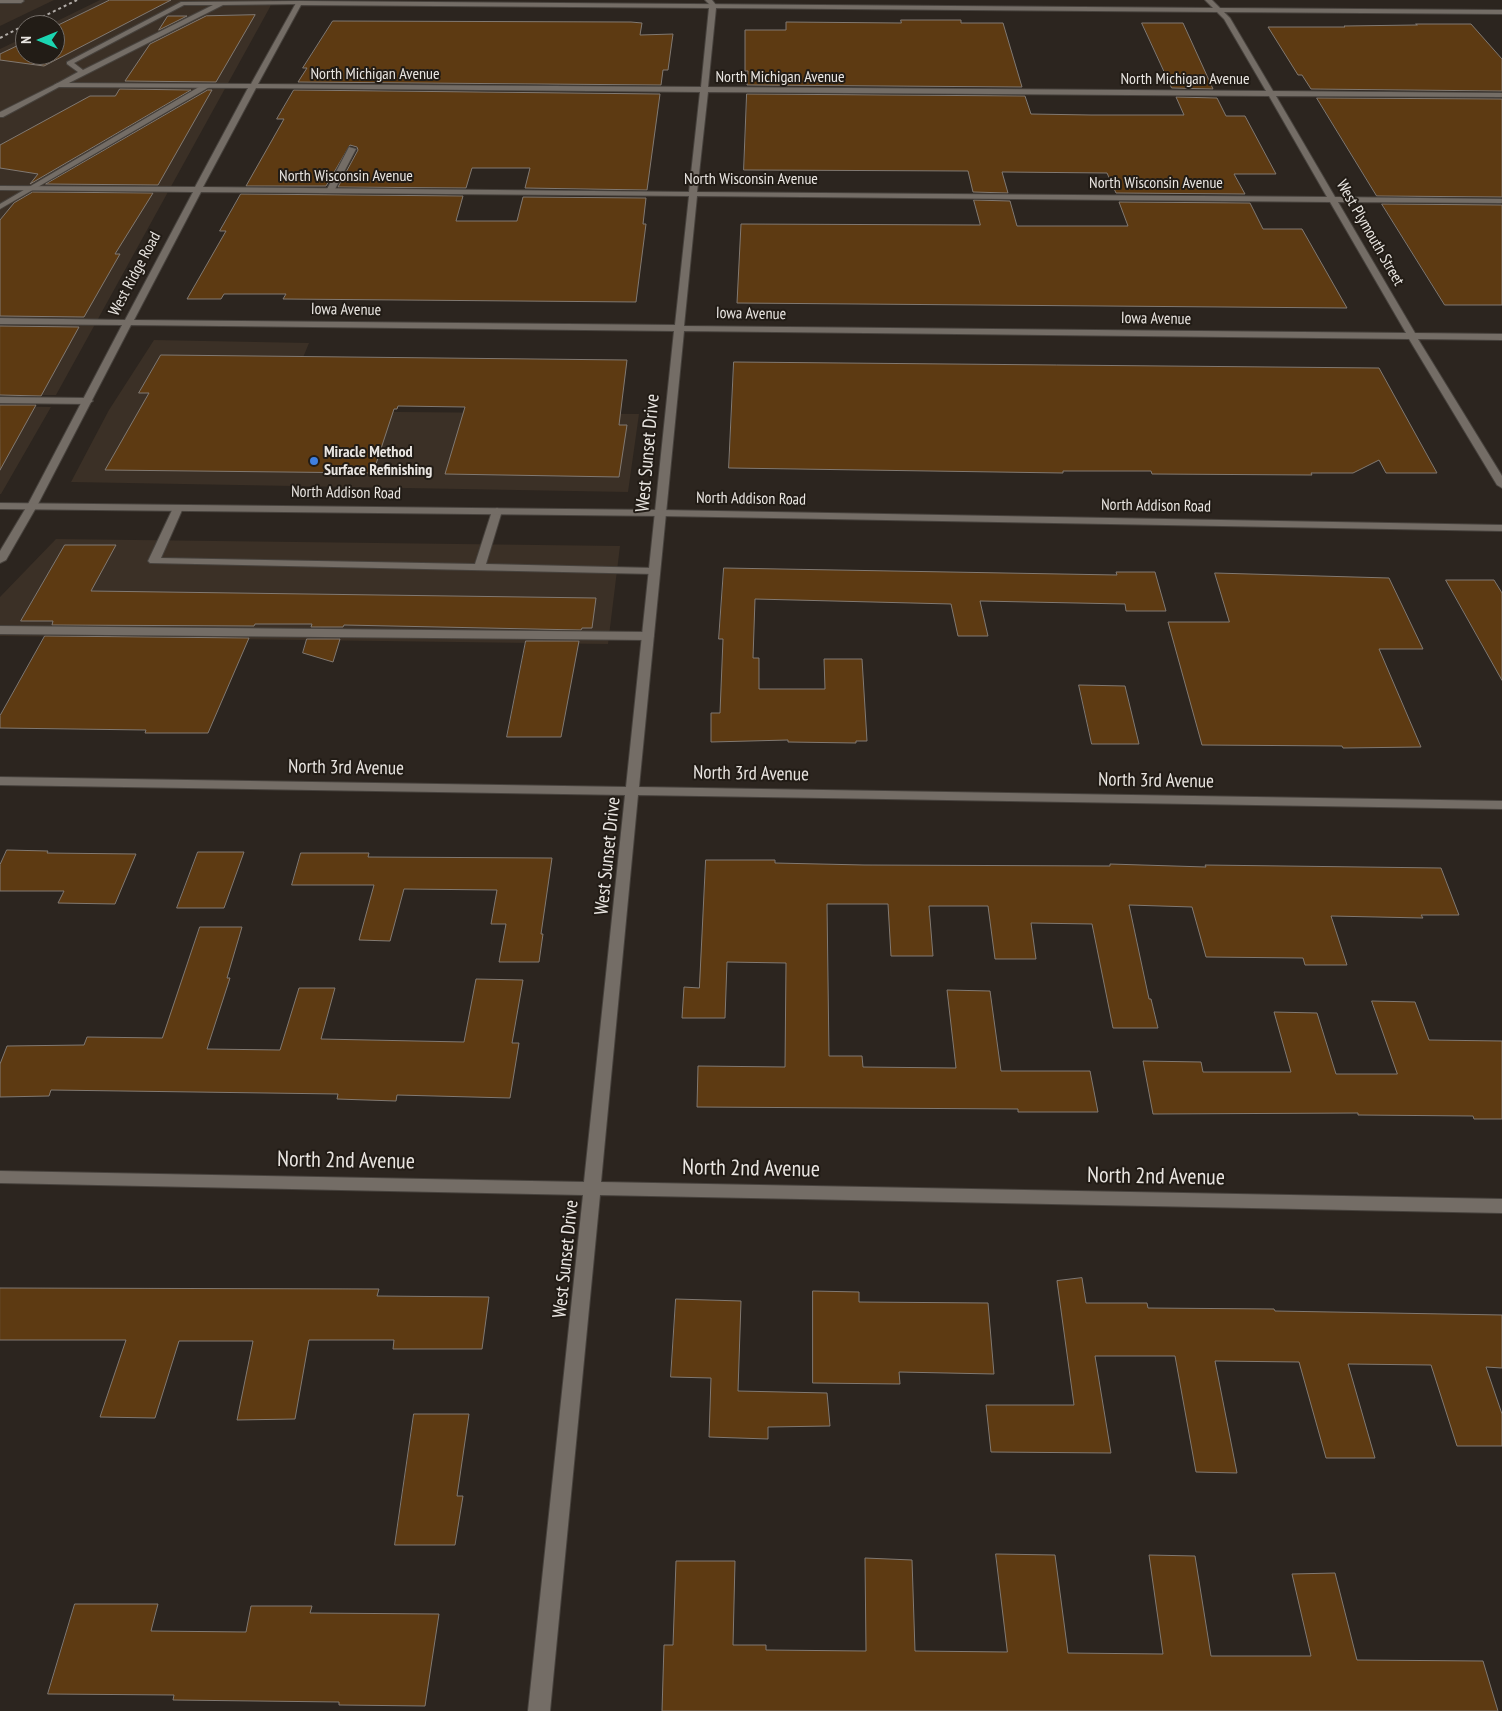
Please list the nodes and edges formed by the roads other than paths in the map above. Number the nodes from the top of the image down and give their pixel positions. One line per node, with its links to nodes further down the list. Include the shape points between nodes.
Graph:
1 (1208, 0): 9 (street, West Plymouth Street)
2 (0, 1): 3 (street)
3 (22, 1)
4 (475, 2): 6 (street); 8 (street)
5 (222, 3): 8 (street); 11 (street); 11 (street, via 183,3 70,63)
6 (710, 3): 7 (street); 15 (street, West Sunset Drive)
7 (826, 3): 9 (street)
8 (299, 4): 14 (street, West Ridge Road)
9 (1217, 10): 10 (street); 16 (street, West Plymouth Street, via 1226,18)
10 (1502, 12)
11 (82, 72): 12 (street)
12 (58, 85): 13 (street, North Michigan Avenue); 18 (street)
13 (206, 86): 14 (street, North Michigan Avenue); 21 (street)
14 (253, 86): 15 (street, North Michigan Avenue); 22 (street, West Ridge Road)
15 (704, 90): 16 (street, North Michigan Avenue); 24 (street, West Sunset Drive)
16 (1272, 93): 17 (street, North Michigan Avenue); 25 (street, West Plymouth Street)
17 (1502, 95)
18 (0, 115)
19 (352, 149): 23 (street)
20 (0, 188): 21 (street, North Wisconsin Avenue)
21 (32, 188): 22 (street, North Wisconsin Avenue); 27 (street)
22 (198, 190): 23 (street, North Wisconsin Avenue); 29 (street, West Ridge Road)
23 (330, 191): 24 (street, North Wisconsin Avenue)
24 (693, 194): 25 (street, North Wisconsin Avenue); 30 (street, West Sunset Drive)
25 (1333, 199): 26 (street, North Wisconsin Avenue); 31 (street, West Plymouth Street)
26 (1502, 201)
27 (0, 207)
28 (0, 322): 29 (street, Iowa Avenue)
29 (128, 323): 30 (street, Iowa Avenue); 34 (street, West Ridge Road)
30 (678, 328): 31 (street, Iowa Avenue); 40 (street, West Sunset Drive)
31 (1412, 336): 32 (street, Iowa Avenue); 35 (street, West Plymouth Street)
32 (1502, 337)
33 (0, 400): 34 (street)
34 (88, 401): 37 (street, West Ridge Road)
35 (1502, 485)
36 (0, 506): 37 (street, North Addison Road)
37 (32, 506): 38 (street, North Addison Road); 42 (street, West Ridge Road)
38 (178, 508): 39 (street, North Addison Road); 43 (street, via 154,561)
39 (497, 511): 40 (street, North Addison Road); 43 (lane)
40 (661, 513): 41 (street, North Addison Road); 44 (street, West Sunset Drive)
41 (1502, 528)
42 (0, 560)
43 (480, 567): 44 (street)
44 (654, 571): 46 (street, West Sunset Drive)
45 (0, 630): 46 (street)
46 (648, 636): 48 (street, West Sunset Drive)
47 (0, 781): 48 (street, North 3rd Avenue)
48 (633, 791): 49 (street, North 3rd Avenue); 51 (street, West Sunset Drive)
49 (1502, 805)
50 (0, 1177): 51 (street, North 2nd Avenue)
51 (592, 1188): 52 (street, North 2nd Avenue); 53 (street, West Sunset Drive)
52 (1502, 1206)
53 (539, 1711)

